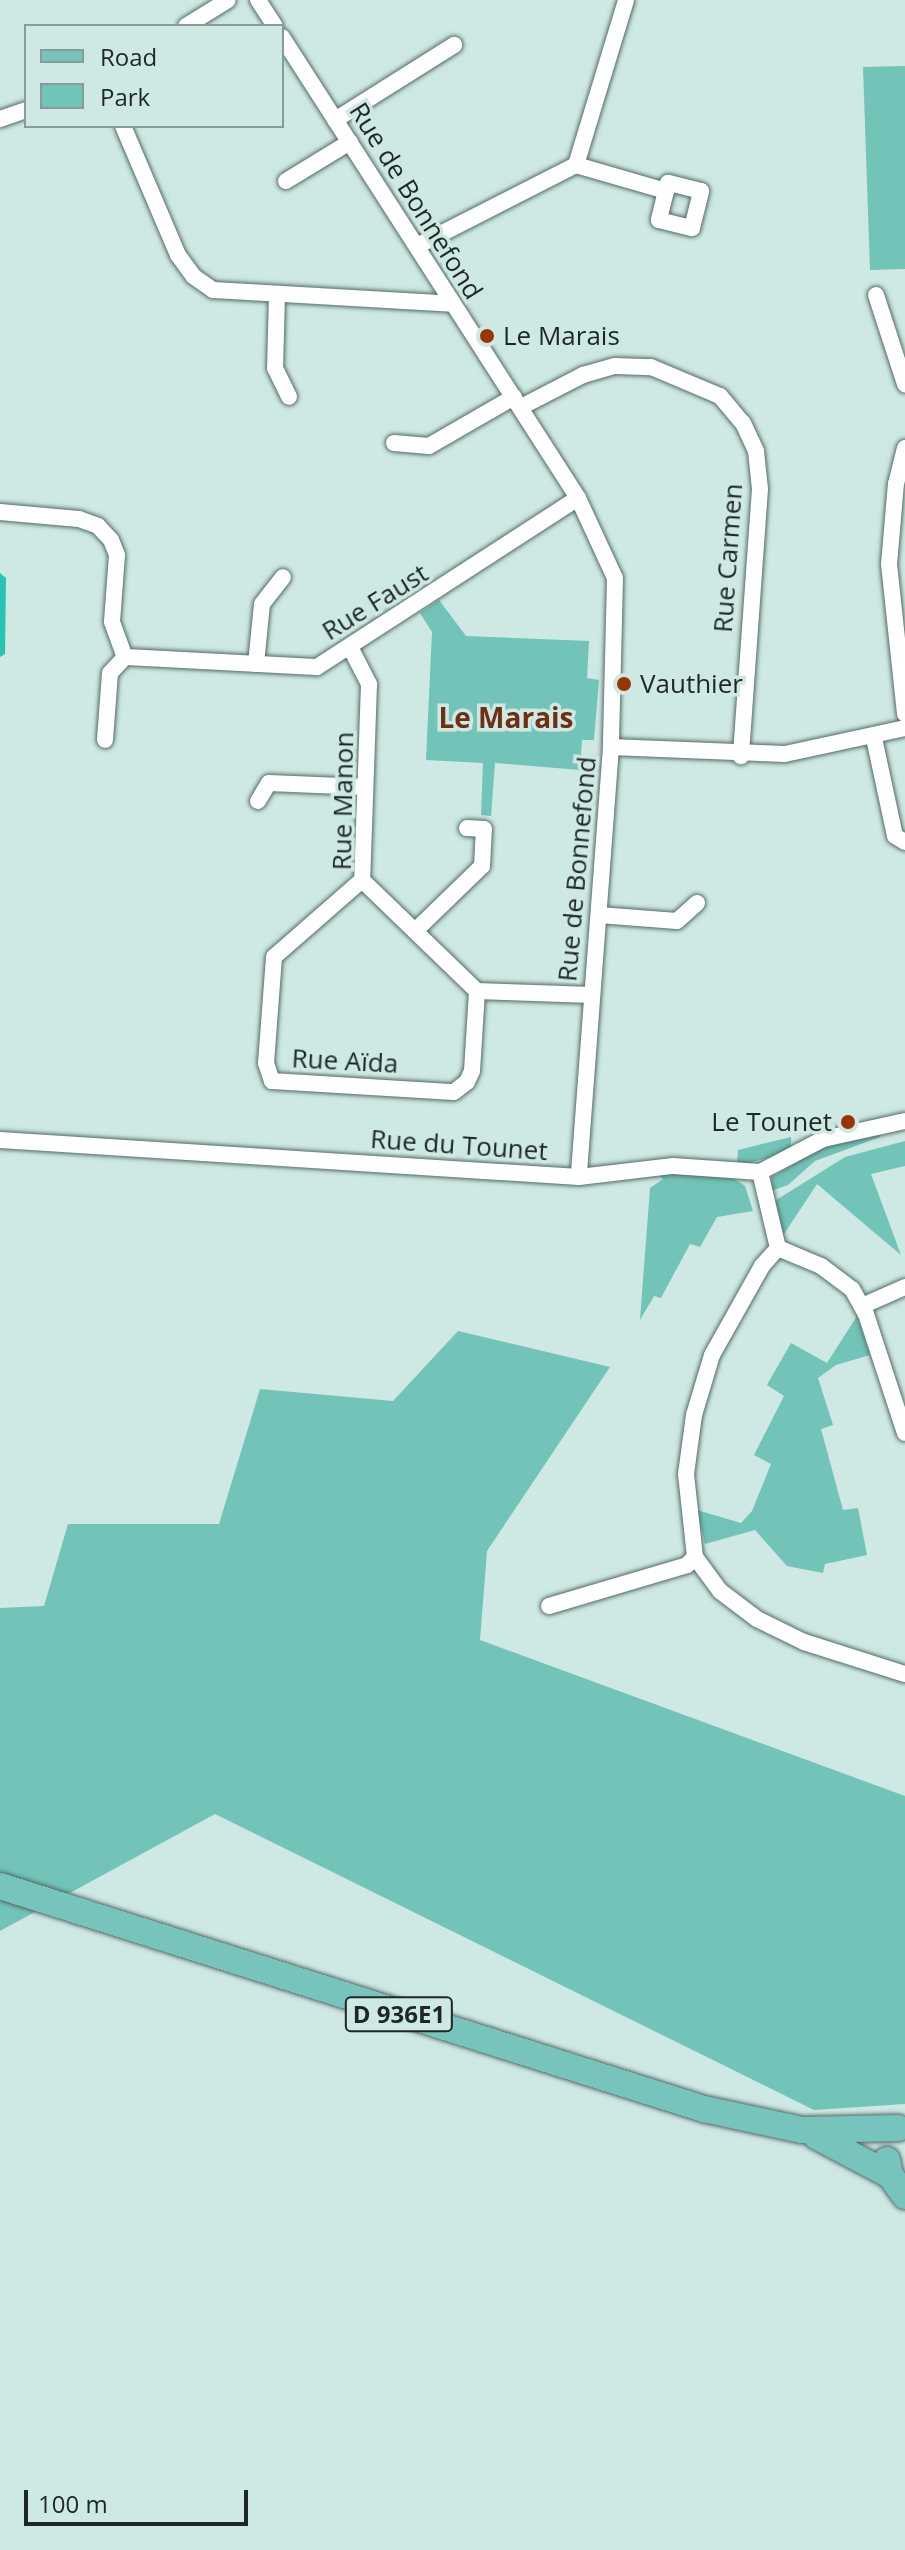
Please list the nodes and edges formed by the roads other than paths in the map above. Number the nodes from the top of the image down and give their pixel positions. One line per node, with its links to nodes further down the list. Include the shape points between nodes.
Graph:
1 (228, 0): 4 (street)
2 (258, 0): 5 (street)
3 (626, 0): 13 (street)
4 (189, 24)
5 (274, 24)
6 (284, 40): 10 (street, Rue de Bonnefond)
7 (454, 45): 10 (street)
8 (24, 111): 9 (street)
9 (0, 119)
10 (335, 120): 12 (street, Rue de Bonnefond)
11 (124, 128): 17 (street, via 178,255 193,276 213,290)
12 (350, 142): 14 (street); 16 (street, Rue de Bonnefond)
13 (576, 165): 15 (street); 16 (street)
14 (286, 181)
15 (666, 191)
16 (417, 246): 19 (street, Rue de Bonnefond)
17 (277, 294): 19 (street); 22 (street, via 275,368)
18 (876, 295): 20 (street)
19 (453, 304): 23 (street, Rue de Bonnefond)
20 (899, 349): 21 (street)
21 (905, 384)
22 (289, 397)
23 (517, 402): 24 (street, Rue Carmen, via 429,446); 26 (street, Rue de Bonnefond); 37 (street, Rue Carmen, via 615,366 651,367 720,396 743,423 756,451 760,489)
24 (394, 443)
25 (905, 448): 32 (street, via 896,483 889,564)
26 (578, 498): 29 (street, Rue Faust); 36 (street, Rue de Bonnefond, via 615,578)
27 (0, 512): 30 (street, via 79,519 98,526 111,540 117,555 112,622)
28 (283, 577): 31 (street, via 262,604)
29 (350, 647): 31 (street, Rue Faust, via 317,667); 38 (street, Rue Manon, via 369,684)
30 (125, 657): 31 (street, Rue Faust); 35 (street, via 110,673)
31 (256, 664)
32 (905, 714)
33 (905, 728): 34 (street)
34 (874, 738): 37 (street); 41 (street, via 895,836)
35 (105, 740)
36 (611, 747): 37 (street); 44 (street, Rue de Bonnefond)
37 (741, 756)
38 (365, 787): 39 (street, via 269,783); 42 (street, Rue Manon)
39 (258, 801)
40 (467, 828): 45 (street, via 484,829 482,866)
41 (905, 842)
42 (362, 880): 45 (street, Rue Manon); 46 (street, Rue Aïda, via 274,957 266,1063 272,1081 454,1092 472,1071)
43 (697, 903): 44 (street, via 677,921)
44 (599, 915): 47 (street, Rue de Bonnefond)
45 (415, 931): 46 (street, Rue Manon)
46 (477, 991): 47 (street)
47 (591, 995): 51 (street, Rue de Bonnefond)
48 (905, 1121): 50 (street, via 823,1139)
49 (0, 1140): 51 (street, Rue du Tounet)
50 (760, 1172): 51 (street, Rue du Tounet, via 673,1166); 52 (street)
51 (579, 1177)
52 (778, 1248): 54 (street, via 821,1266 852,1289); 56 (street, via 762,1266 712,1355 694,1415 686,1474)
53 (905, 1287): 54 (street)
54 (862, 1306): 55 (street, via 883,1354)
55 (905, 1433)
56 (695, 1557): 57 (street, via 687,1565); 58 (street, via 720,1591 757,1619 804,1642)
57 (549, 1606)
58 (905, 1674)
59 (0, 1886): 61 (main road, D 936E1, via 587,2074 704,2109)
60 (902, 2125): 61 (main road, D 936E1, via 862,2133); 62 (main road, via 887,2159)
61 (802, 2130): 62 (main road, D 936E1)
62 (898, 2185)

